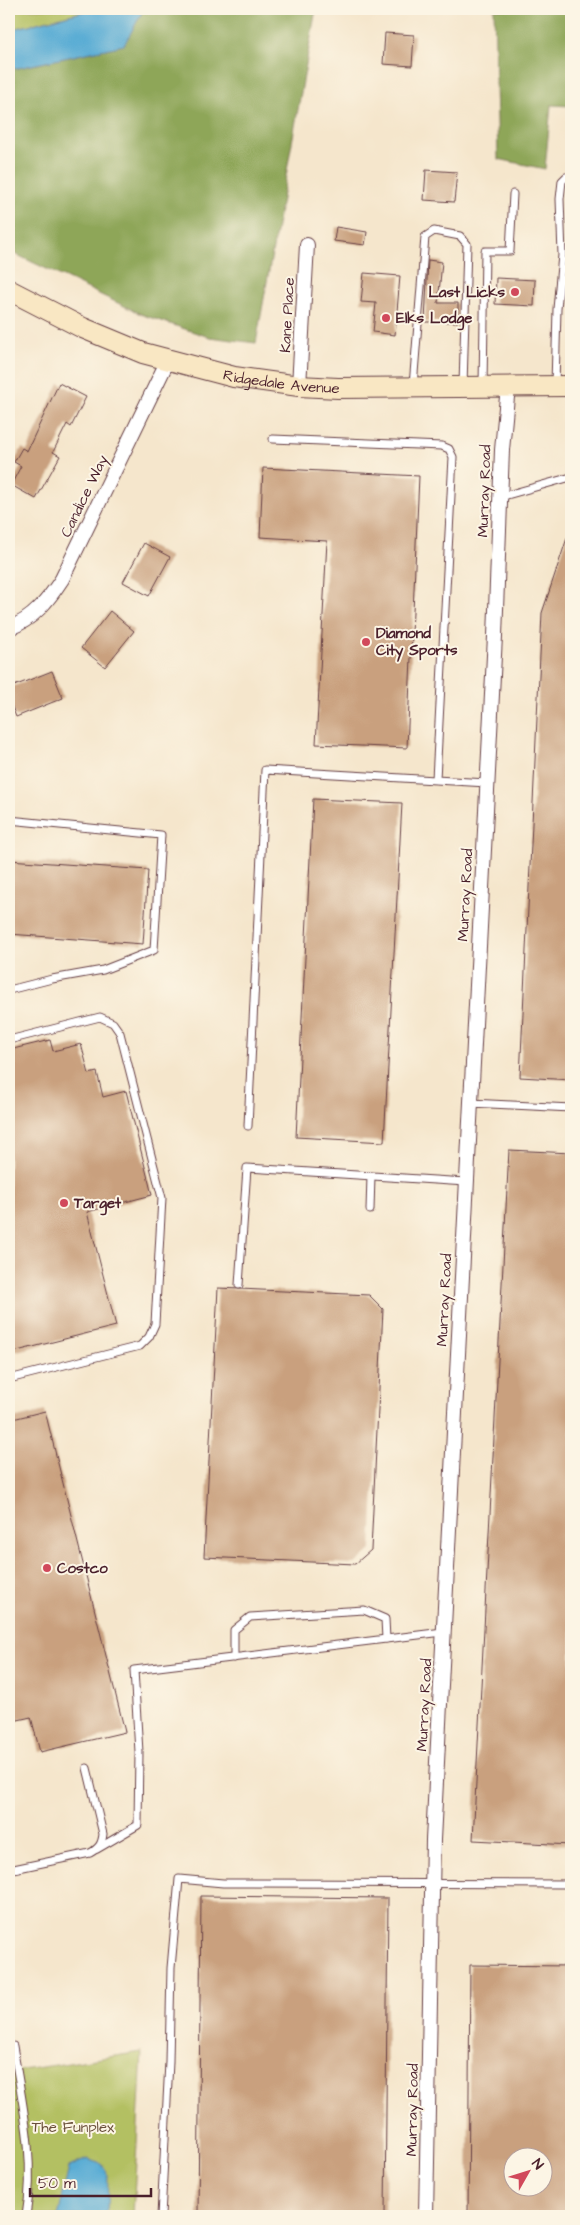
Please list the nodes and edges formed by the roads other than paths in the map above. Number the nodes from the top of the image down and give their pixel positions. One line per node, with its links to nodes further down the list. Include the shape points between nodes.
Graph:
1 (566, 177): 10 (lane, via 562,181 560,199 562,255 557,310)
2 (513, 194): 8 (lane, via 510,251 485,251)
3 (307, 245): 6 (street, Kane Place)
4 (9, 290): 5 (main road, Ridgedale Avenue, via 82,328)
5 (168, 360): 6 (main road, Ridgedale Avenue, via 234,378); 15 (street, Candice Way, via 62,579 49,599 32,615)
6 (300, 386): 11 (main road, Ridgedale Avenue)
7 (463, 386): 8 (main road, Ridgedale Avenue); 11 (main road, Ridgedale Avenue); 11 (lane, via 467,244 460,236 434,231 425,237)
8 (483, 386): 9 (main road, Ridgedale Avenue)
9 (508, 386): 10 (main road, Ridgedale Avenue); 14 (street, Murray Road)
10 (563, 386)
11 (413, 387)
12 (273, 439): 16 (lane, via 442,446 449,449 453,457)
13 (571, 477): 14 (lane)
14 (500, 498): 17 (street, Murray Road)
15 (9, 628)
16 (436, 779): 17 (lane); 23 (lane, via 265,770)
17 (487, 783): 21 (street, Murray Road)
18 (9, 820): 19 (lane, via 161,835 154,950 103,970)
19 (9, 990)
20 (9, 1040): 28 (lane, via 100,1017 113,1022 120,1033 162,1198 155,1324 149,1337 140,1346)
21 (470, 1103): 22 (lane); 25 (street, Murray Road)
22 (571, 1108)
23 (248, 1126)
24 (372, 1176): 25 (lane); 26 (lane); 27 (lane, via 247,1168)
25 (466, 1182): 29 (street, Murray Road)
26 (370, 1210)
27 (239, 1285)
28 (9, 1379)
29 (444, 1632): 30 (lane); 35 (street, Murray Road)
30 (386, 1639): 31 (lane); 31 (lane, via 385,1619 364,1610 250,1617 234,1630)
31 (234, 1658): 33 (lane, via 134,1670 139,1752 138,1825)
32 (87, 1768): 33 (lane, via 104,1834)
33 (97, 1849): 34 (lane)
34 (9, 1870)
35 (432, 1884): 36 (lane); 39 (lane, via 223,1883 179,1879 171,1968); 40 (street, Murray Road)
36 (571, 1884)
37 (13, 2046): 38 (lane, via 30,2157 30,2195)
38 (26, 2216)
39 (161, 2216)
40 (426, 2216)

